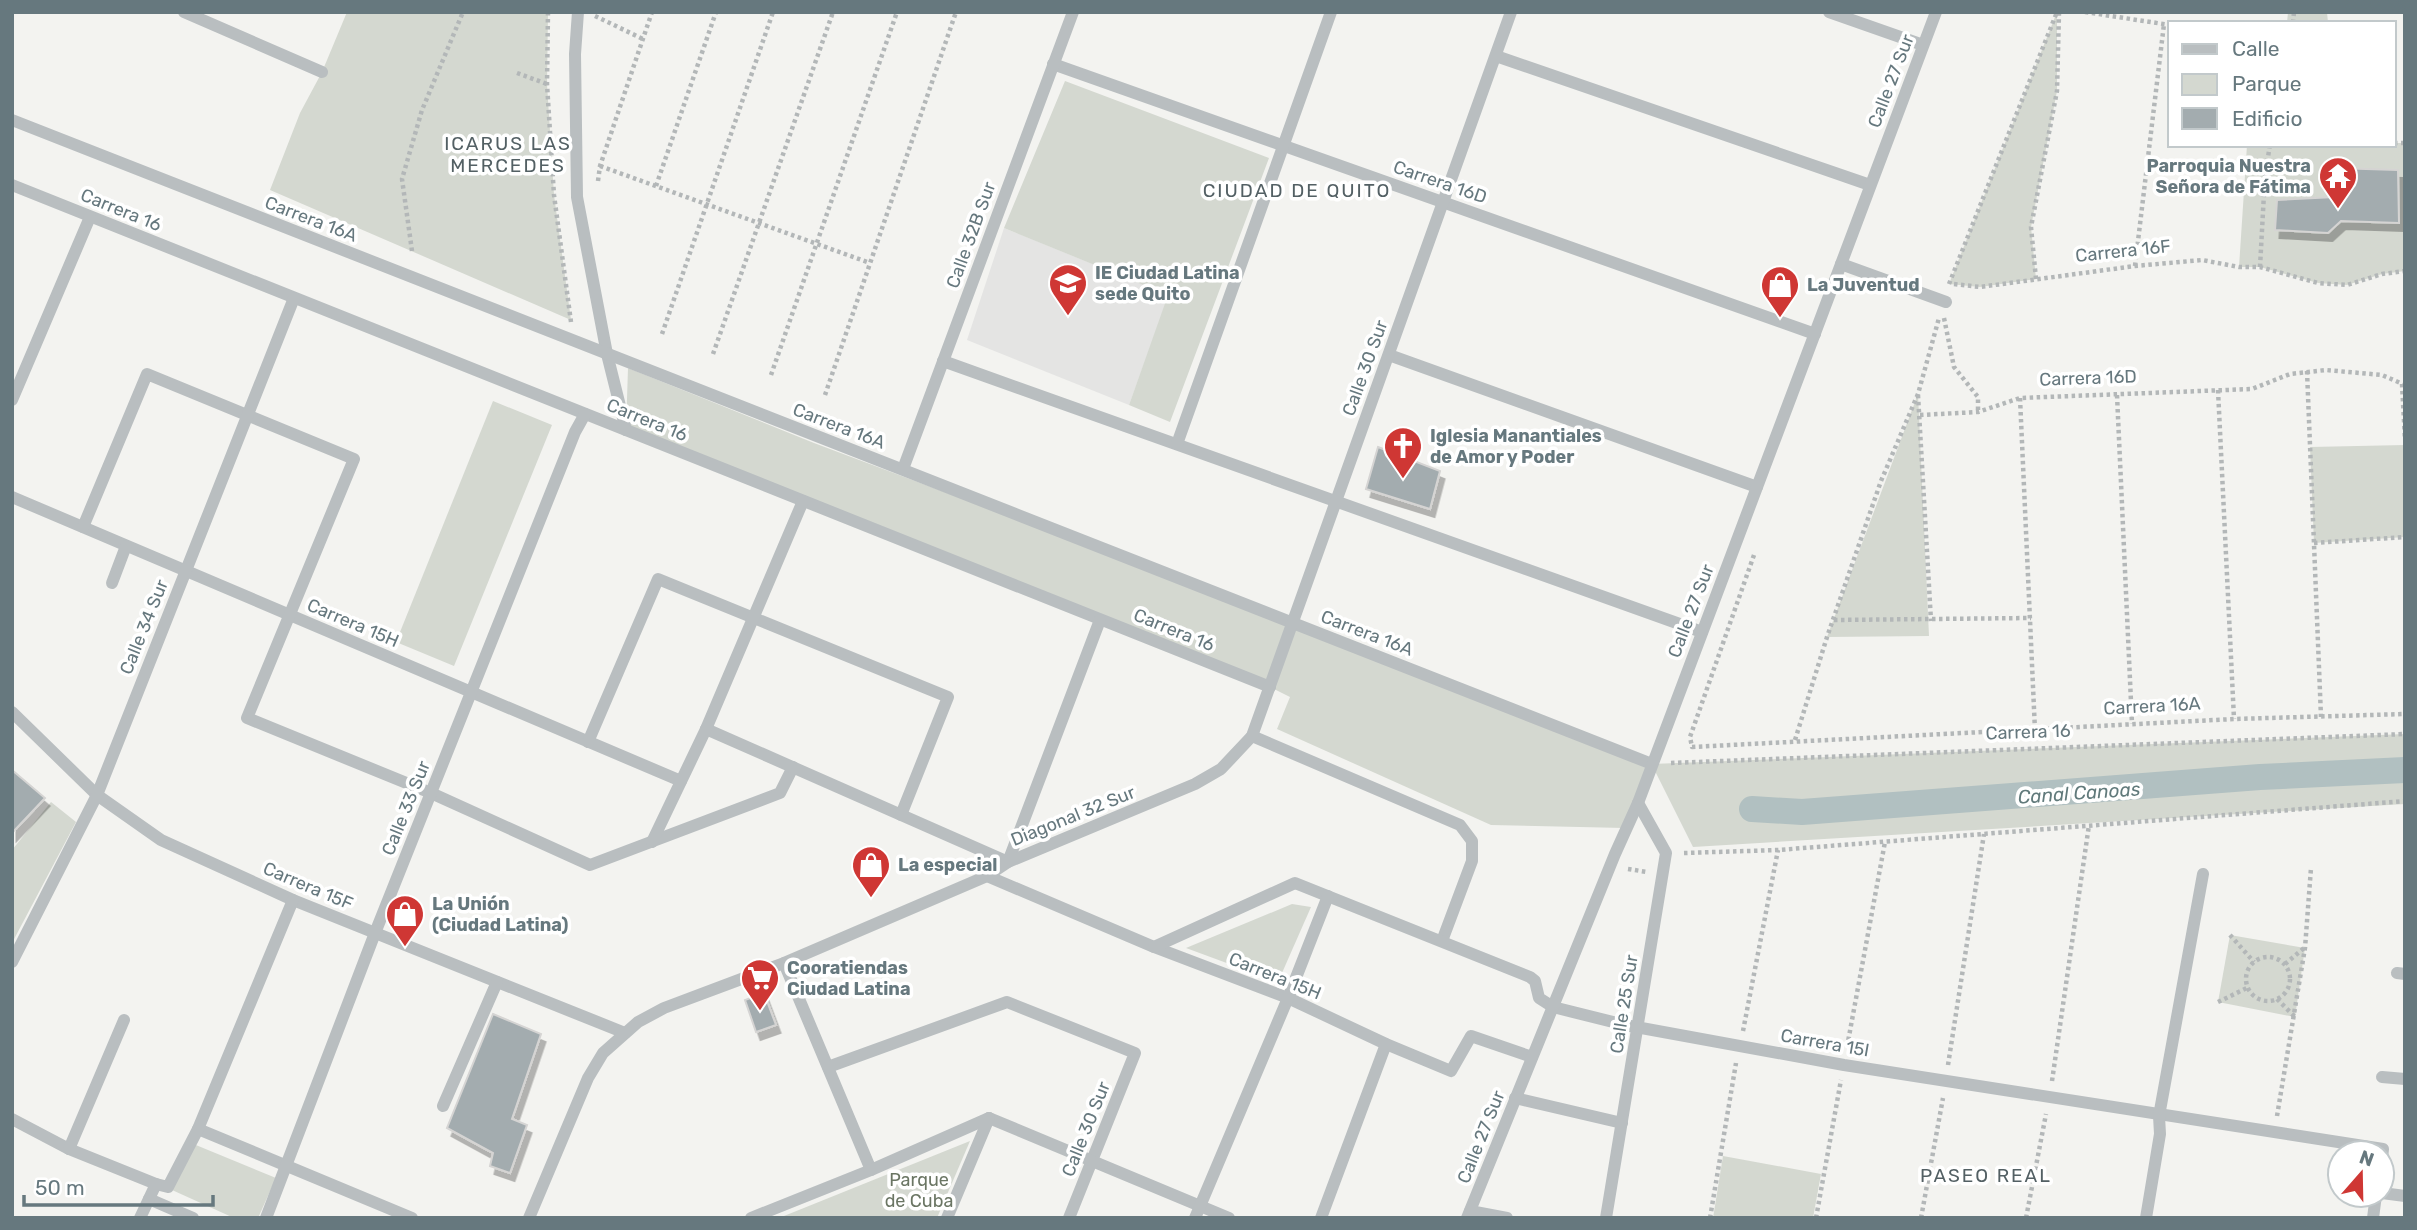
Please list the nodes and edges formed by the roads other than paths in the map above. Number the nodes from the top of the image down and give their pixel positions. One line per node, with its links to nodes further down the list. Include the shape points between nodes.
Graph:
1 (184, 12): 11 (street)
2 (579, 12): 22 (street, via 575,54 577,197)
3 (1073, 12): 10 (street, Calle 32B Sur)
4 (1331, 12): 13 (street)
5 (1511, 12): 9 (street, Calle 30 Sur)
6 (1829, 12): 8 (street)
7 (1936, 12): 8 (street, Calle 27 Sur)
8 (1923, 45): 15 (street, Calle 27 Sur)
9 (1496, 56): 15 (street); 16 (street, Calle 30 Sur)
10 (1053, 64): 13 (street, Carrera 16D); 24 (street, Calle 32B Sur)
11 (322, 72)
12 (12, 120): 22 (street, Carrera 16A)
13 (1284, 146): 16 (street, Carrera 16D); 29 (street)
14 (12, 185): 17 (street, Carrera 16)
15 (1870, 186): 18 (street, Calle 27 Sur)
16 (1444, 201): 21 (street, Carrera 16D); 23 (street, Calle 30 Sur)
17 (90, 217): 19 (street, Carrera 16); 25 (street)
18 (1841, 264): 20 (street); 21 (street, Calle 27 Sur)
19 (294, 298): 26 (street, Carrera 16); 27 (street, Calle 34 Sur)
20 (1944, 307)
21 (1815, 334): 31 (street, Calle 27 Sur)
22 (607, 354): 28 (street); 30 (street, Carrera 16A)
23 (1389, 355): 31 (street); 34 (street, Calle 30 Sur)
24 (943, 361): 29 (street); 30 (street, Calle 32B Sur)
25 (12, 400)
26 (585, 414): 28 (street, Carrera 16); 45 (street, Calle 33 Sur)
27 (248, 415): 35 (street, via 147,374); 37 (street, Calle 34 Sur); 39 (street, via 354,459)
28 (626, 430): 33 (street, Carrera 16)
29 (1177, 444): 34 (street)
30 (903, 470): 42 (street, Carrera 16A)
31 (1757, 487): 43 (street, Calle 27 Sur)
32 (12, 497): 35 (street, Carrera 15H)
33 (803, 501): 40 (street); 41 (street, Carrera 16)
34 (1336, 501): 42 (street, Calle 30 Sur); 43 (street)
35 (83, 527): 36 (street, Carrera 15H)
36 (126, 546): 37 (street, Carrera 15H); 38 (street)
37 (186, 571): 39 (street, Carrera 15H); 54 (street, Calle 34 Sur)
38 (112, 583)
39 (290, 615): 45 (street, Carrera 15H); 53 (street, via 247,718)
40 (752, 618): 47 (street); 49 (street, via 657,579); 56 (street, via 948,698)
41 (1100, 620): 44 (street, Carrera 16); 58 (street)
42 (1293, 623): 44 (street, Calle 30 Sur); 50 (street, Carrera 16A)
43 (1702, 632): 50 (street, Calle 27 Sur)
44 (1270, 687): 48 (street, Calle 30 Sur)
45 (471, 692): 49 (street, Carrera 15H); 53 (street, Calle 33 Sur)
46 (12, 712): 54 (street, Carrera 15F)
47 (706, 729): 51 (street); 52 (street)
48 (1252, 736): 58 (street, Diagonal 32 Sur, via 1221,769 1195,785); 64 (street, via 1460,825 1472,841 1472,861)
49 (588, 742): 52 (street, Carrera 15H)
50 (1652, 764): 55 (street, Calle 27 Sur)
51 (793, 767): 56 (street); 57 (street, via 780,793)
52 (681, 781): 57 (street)
53 (431, 793): 57 (street, via 590,864); 63 (street, Calle 33 Sur)
54 (97, 795): 62 (street, Carrera 15F, via 161,840); 66 (street, Calle 34 Sur)
55 (1638, 803): 70 (street, Calle 27 Sur); 72 (street, Calle 25 Sur, via 1666,853)
56 (901, 815): 58 (street)
57 (652, 842)
58 (1008, 862): 60 (street, Diagonal 32 Sur)
59 (2203, 873): 81 (street)
60 (987, 876): 65 (street, Carrera 15H); 67 (street, Diagonal 32 Sur)
61 (1328, 896): 64 (street); 65 (street, via 1294,883); 69 (street)
62 (293, 900): 63 (street, Carrera 15F); 85 (street)
63 (375, 933): 68 (street, Carrera 15F); 89 (street, Calle 33 Sur)
64 (1442, 941): 70 (street, via 1530,977 1539,998)
65 (1154, 947): 69 (street, Carrera 15H)
66 (12, 962)
67 (784, 963): 73 (street, Diagonal 32 Sur, via 664,1008); 76 (street)
68 (497, 982): 73 (street, Carrera 15F); 80 (street)
69 (1288, 998): 74 (street, Carrera 15H); 93 (street)
70 (1553, 1007): 72 (street, Carrera 15I); 75 (street, Calle 27 Sur)
71 (124, 1020): 87 (street)
72 (1638, 1028): 81 (street, Carrera 15I); 84 (street, Calle 25 Sur)
73 (625, 1033): 99 (street, Diagonal 32 Sur, via 603,1053 587,1078)
74 (1386, 1044): 75 (street, Carrera 15H, via 1451,1071 1471,1036); 104 (street)
75 (1532, 1057): 79 (street, Calle 27 Sur)
76 (828, 1068): 88 (street, Calle 30 Sur, via 1007,1002 1135,1053); 90 (street)
77 (2382, 1077): 78 (street)
78 (2405, 1079)
79 (1515, 1098): 84 (street); 94 (street, Calle 27 Sur)
80 (443, 1106)
81 (2159, 1116): 86 (street, Carrera 15I); 107 (street)
82 (989, 1118): 88 (street); 90 (street); 101 (street)
83 (12, 1119): 87 (street)
84 (1622, 1123): 106 (street, Calle 25 Sur)
85 (198, 1129): 89 (street); 91 (street, via 168,1187)
86 (2326, 1142)
87 (69, 1149): 91 (street)
88 (1093, 1161): 93 (street); 102 (street, Calle 30 Sur)
89 (287, 1166): 97 (street, Calle 33 Sur); 98 (street)
90 (870, 1170): 100 (street)
91 (156, 1184): 92 (street)
92 (149, 1199): 95 (street); 96 (street)
93 (1198, 1212): 103 (street)
94 (1469, 1214): 105 (street)
95 (140, 1218)
96 (193, 1218)
97 (266, 1218)
98 (412, 1218)
99 (529, 1218)
100 (751, 1218)
101 (947, 1218)
102 (1069, 1218)
103 (1229, 1218)
104 (1321, 1218)
105 (1507, 1218)
106 (1606, 1218)
107 (2146, 1218)

